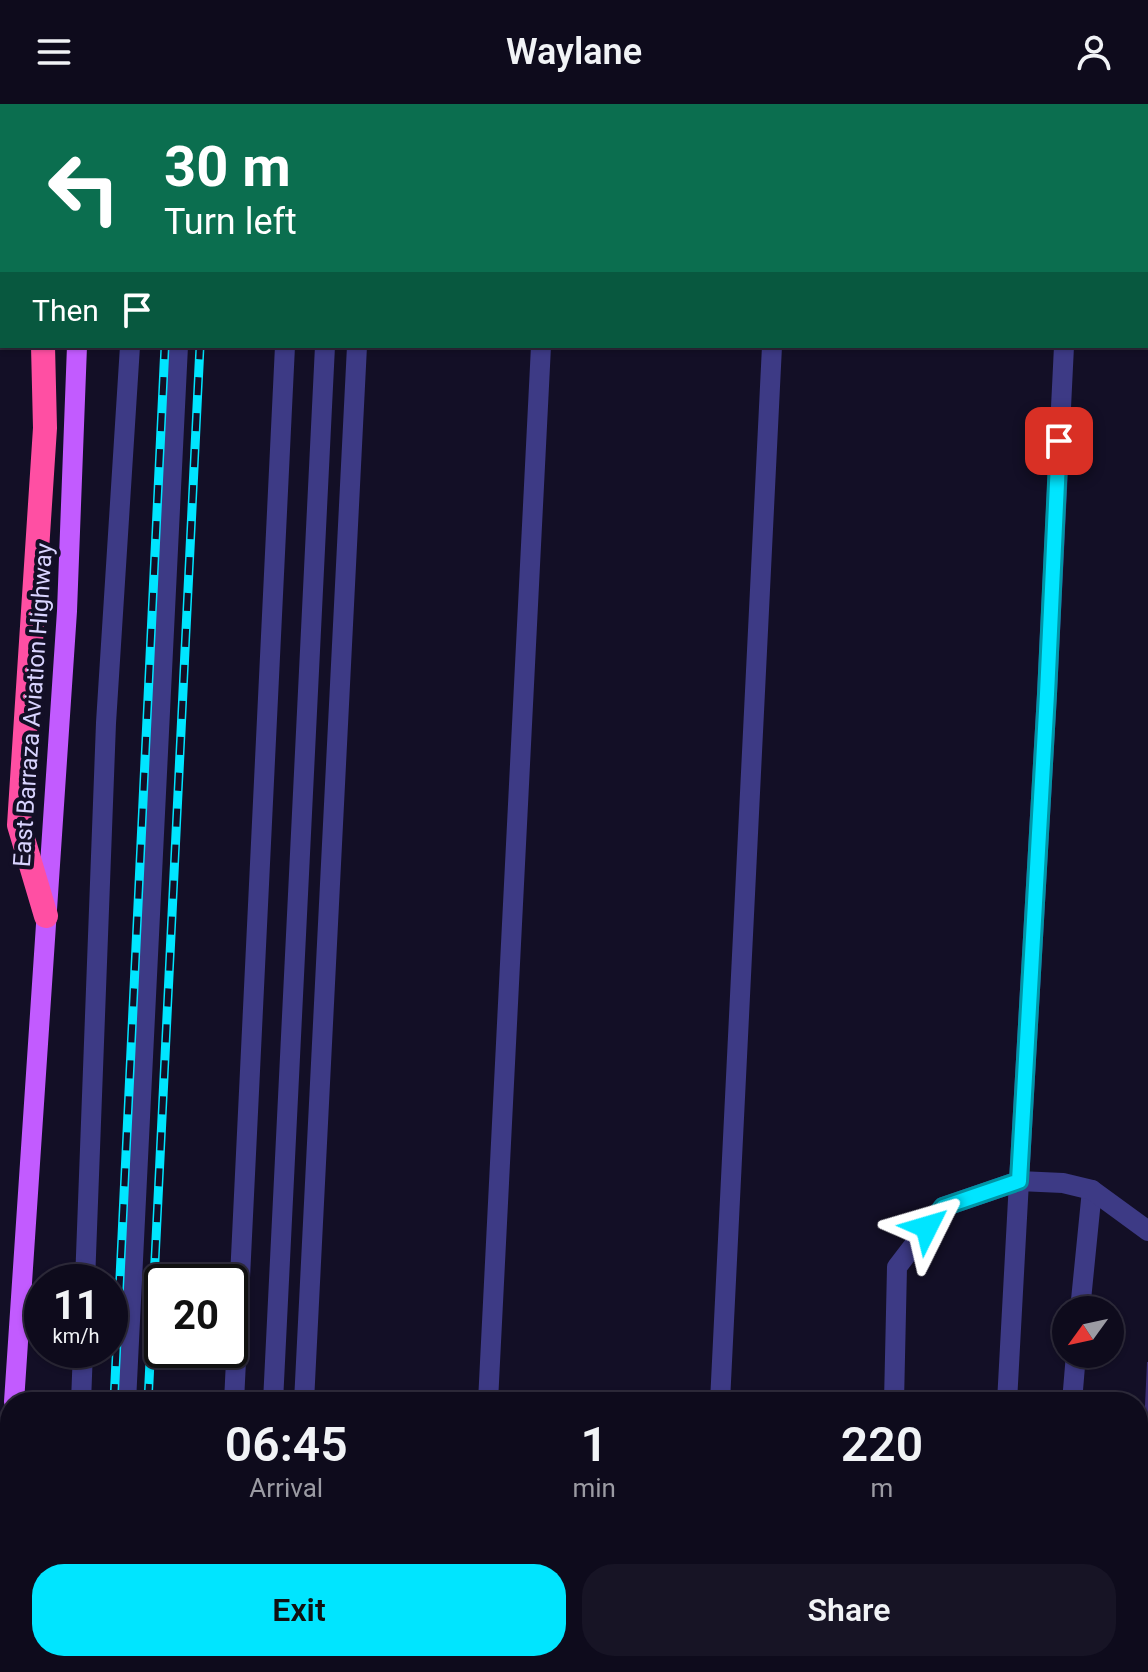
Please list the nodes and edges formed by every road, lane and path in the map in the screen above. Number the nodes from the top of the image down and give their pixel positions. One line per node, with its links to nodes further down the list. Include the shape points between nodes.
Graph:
1 (43, 348): 11 (highway, via 45,428 19,825)
2 (77, 348): 11 (main road, East Barraza Aviation Highway, via 67,611)
3 (130, 348): 15 (lane, via 106,723)
4 (178, 348): 21 (lane)
5 (285, 348): 22 (lane)
6 (325, 348): 23 (lane)
7 (357, 348): 24 (lane)
8 (541, 348): 25 (lane)
9 (772, 348): 26 (lane)
10 (1064, 348): 12 (lane)
11 (46, 916): 19 (main road, East Barraza Aviation Highway)
12 (1019, 1181): 13 (lane); 27 (lane, via 943,1207 897,1267); 28 (lane)
13 (1092, 1190): 14 (lane); 16 (lane)
14 (1148, 1231)
15 (86, 1264)
16 (1081, 1296)
17 (82, 1368): 20 (lane)
18 (1075, 1368): 29 (lane)
19 (15, 1392)
20 (81, 1392)
21 (126, 1392)
22 (234, 1392)
23 (273, 1392)
24 (305, 1392)
25 (489, 1392)
26 (720, 1392)
27 (894, 1392)
28 (1008, 1392)
29 (1073, 1392)

